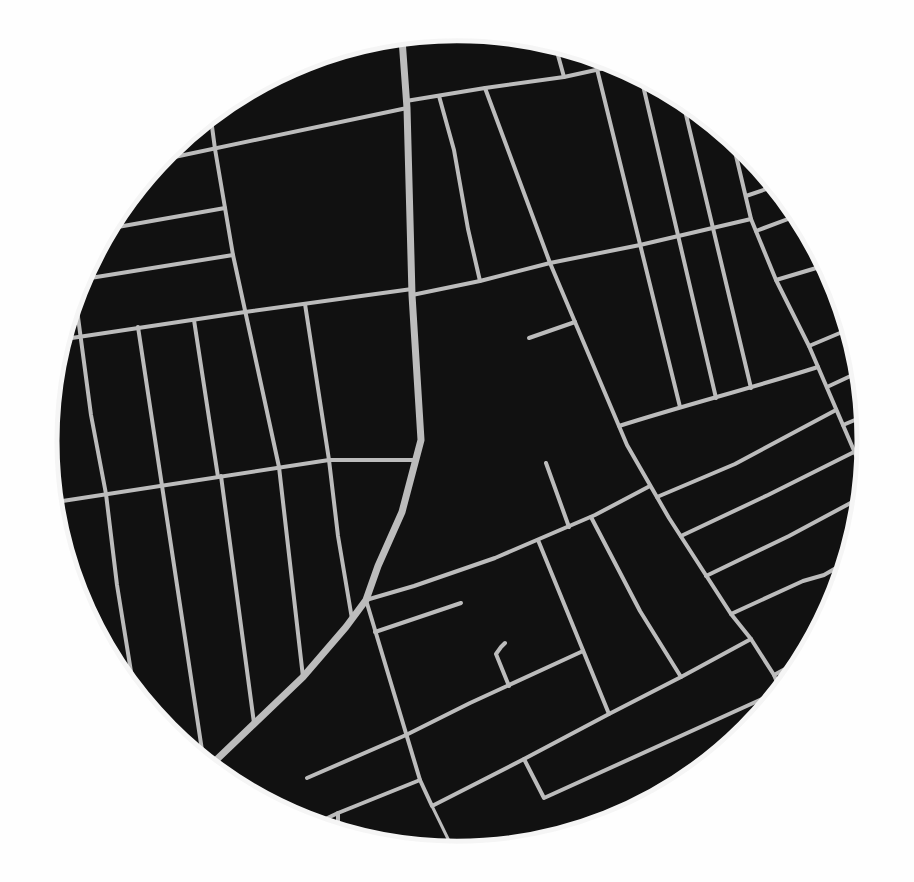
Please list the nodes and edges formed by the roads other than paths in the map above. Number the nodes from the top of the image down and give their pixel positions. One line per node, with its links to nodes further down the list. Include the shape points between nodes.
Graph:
1 (402, 44): 9 (street)
2 (558, 54): 5 (street)
3 (602, 68): 4 (street)
4 (597, 69): 5 (street); 24 (street)
5 (564, 77): 7 (street)
6 (643, 87): 23 (street)
7 (485, 88): 8 (street); 26 (street)
8 (439, 96): 9 (street); 30 (street, via 454,150)
9 (407, 105): 12 (street); 31 (street)
10 (686, 113): 21 (street)
11 (212, 125): 12 (street)
12 (215, 149): 14 (street); 17 (street)
13 (736, 154): 16 (street)
14 (175, 157)
15 (767, 189): 16 (street)
16 (746, 196): 18 (street)
17 (225, 208): 20 (street); 25 (street)
18 (751, 219): 21 (street); 22 (street)
19 (790, 219): 22 (street)
20 (119, 227)
21 (713, 227): 23 (street); 46 (street)
22 (756, 232): 29 (street)
23 (677, 236): 24 (street); 47 (street)
24 (640, 245): 26 (street); 48 (street)
25 (233, 255): 28 (street); 33 (street)
26 (550, 263): 30 (street); 36 (street)
27 (818, 268): 29 (street)
28 (92, 278)
29 (776, 280): 42 (street)
30 (480, 281): 31 (street)
31 (412, 292): 32 (street); 56 (street, via 421,440)
32 (304, 304): 33 (street); 55 (street)
33 (245, 312): 35 (street); 58 (street)
34 (78, 313): 39 (street)
35 (194, 320): 37 (street); 59 (street)
36 (575, 322): 41 (street); 52 (street)
37 (138, 327): 39 (street); 60 (street)
38 (842, 332): 42 (street)
39 (81, 337): 40 (street); 62 (street, via 91,415)
40 (71, 338)
41 (529, 338)
42 (808, 346): 43 (street)
43 (818, 367): 45 (street); 46 (street)
44 (851, 376): 45 (street)
45 (827, 387): 49 (street)
46 (751, 388): 47 (street)
47 (716, 398): 48 (street)
48 (680, 407): 52 (street)
49 (836, 410): 51 (street); 63 (street, via 735,464)
50 (856, 419): 51 (street)
51 (843, 425): 53 (street)
52 (619, 426): 61 (street)
53 (854, 452): 54 (street); 68 (street)
54 (856, 456)
55 (330, 460): 56 (street); 58 (street); 75 (street, via 338,536)
56 (417, 460): 72 (street, via 402,512)
57 (546, 463): 67 (street)
58 (279, 467): 59 (street); 83 (street)
59 (220, 477): 60 (street); 89 (street)
60 (163, 486): 62 (street); 91 (street)
61 (650, 486): 63 (street); 66 (street)
62 (106, 494): 64 (street); 81 (street)
63 (656, 497): 68 (street)
64 (62, 501)
65 (852, 502): 71 (street)
66 (591, 517): 67 (street); 84 (street, via 640,611)
67 (569, 527): 69 (street)
68 (681, 536): 71 (street)
69 (538, 540): 72 (street, via 495,558); 79 (street)
70 (837, 568): 74 (street)
71 (706, 576): 74 (street)
72 (366, 600): 75 (street); 76 (street)
73 (461, 603): 76 (street)
74 (731, 614): 77 (street)
75 (352, 619): 83 (street)
76 (375, 632): 90 (street)
77 (751, 639): 82 (street); 84 (street)
78 (505, 643): 86 (street, via 498,650 497,656)
79 (583, 651): 86 (street); 88 (street)
80 (786, 668): 82 (street)
81 (131, 673)
82 (774, 675): 85 (street)
83 (303, 677): 89 (street)
84 (682, 677): 88 (street)
85 (777, 681)
86 (509, 686): 90 (street)
87 (763, 698): 93 (street, via 544,798)
88 (609, 714): 93 (street)
89 (254, 722): 92 (street)
90 (406, 735): 94 (street); 95 (street)
91 (202, 749)
92 (216, 760)
93 (524, 760): 96 (street)
94 (307, 778)
95 (420, 780): 96 (street); 97 (street)
96 (432, 806): 100 (lane)
97 (338, 813): 98 (street); 99 (street)
98 (325, 819)
99 (338, 823)
100 (449, 841)

